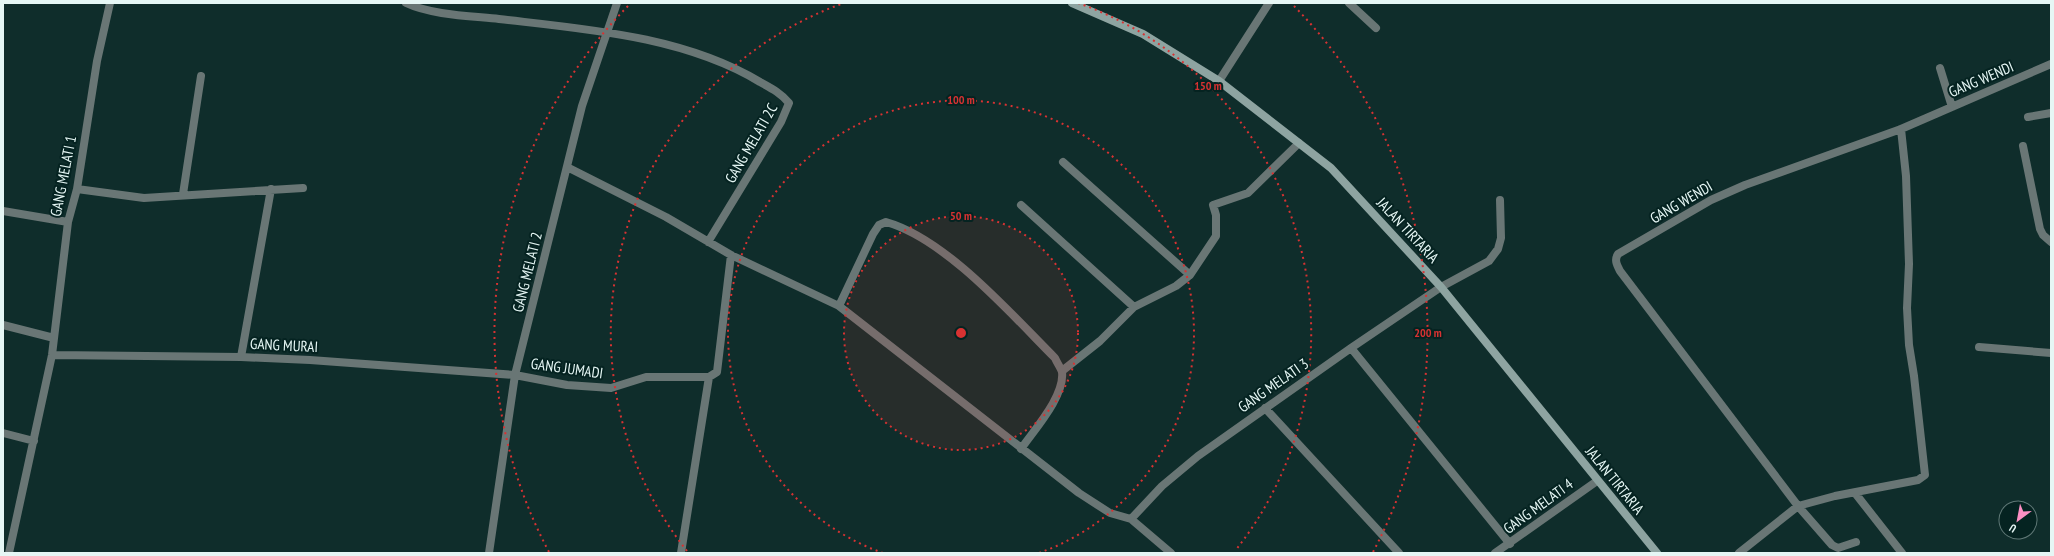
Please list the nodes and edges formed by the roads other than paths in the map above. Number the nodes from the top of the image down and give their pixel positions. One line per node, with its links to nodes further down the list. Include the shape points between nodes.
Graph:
1 (110, 3): 22 (street, GANG MELATI 1, via 97,61)
2 (406, 3): 8 (street, via 414,7 452,14)
3 (617, 3): 8 (street, GANG MELATI 2)
4 (1072, 3): 12 (street, JALAN TIRTARIA, via 1143,34)
5 (1269, 3): 12 (street)
6 (1349, 3): 7 (street)
7 (1376, 28)
8 (608, 32): 20 (street, GANG MELATI 2, via 582,106); 29 (street, GANG MELATI 2C, via 695,53 746,74 784,96 789,103 781,122)
9 (2051, 64): 13 (street, GANG WENDI)
10 (1940, 68): 13 (street)
11 (201, 76): 24 (street)
12 (1219, 81): 17 (street, JALAN TIRTARIA)
13 (1952, 107): 16 (street, GANG WENDI)
14 (2051, 114): 15 (street)
15 (2028, 117)
16 (1901, 129): 51 (street, via 1906,176 1909,345 1925,475 1918,480); 52 (street, GANG WENDI, via 1745,185 1711,200 1616,257 1620,271)
17 (1299, 144): 32 (street, via 1248,193 1213,204 1216,236); 33 (street, JALAN TIRTARIA, via 1331,168)
18 (2023, 146): 30 (street, via 2040,229)
19 (1062, 162): 32 (street)
20 (567, 168): 29 (street, via 666,217); 44 (street, GANG MELATI 2)
21 (303, 188): 23 (street)
22 (77, 189): 24 (street, via 144,198); 28 (street, GANG MELATI 1)
23 (271, 189): 24 (street); 42 (street)
24 (183, 194)
25 (1500, 200): 33 (street, GANG MELATI 3, via 1501,238 1496,252 1489,261)
26 (1021, 205): 35 (street)
27 (3, 211): 28 (street)
28 (68, 222): 37 (street, GANG MELATI 1)
29 (708, 242): 31 (street)
30 (2051, 242)
31 (731, 255): 34 (street); 45 (street, via 717,372)
32 (1190, 275): 35 (street, via 1176,286)
33 (1441, 287): 39 (street, GANG MELATI 3); 50 (street, JALAN TIRTARIA)
34 (839, 306): 43 (street, via 879,225 886,222 893,224 916,234 963,268 1055,358); 49 (street)
35 (1134, 307): 43 (street, via 1100,341)
36 (3, 325): 37 (street)
37 (54, 338): 41 (street, GANG MELATI 1)
38 (1979, 347): 40 (street)
39 (1351, 348): 46 (street, GANG MELATI 3); 55 (street)
40 (2051, 353)
41 (52, 355): 42 (street, GANG MURAI); 48 (street, GANG MELATI 1)
42 (241, 357): 44 (street, GANG MURAI)
43 (1062, 371): 49 (street, via 1062,383 1056,399)
44 (515, 374): 45 (street, GANG JUMADI, via 567,385 611,388 646,377); 57 (street, GANG MELATI 2)
45 (709, 377): 58 (street)
46 (1265, 408): 53 (street, GANG MELATI 3, via 1198,456 1162,486); 60 (street)
47 (3, 433): 48 (street)
48 (34, 441): 56 (street, GANG MELATI 1)
49 (1021, 449): 53 (street, via 1110,513)
50 (1597, 481): 55 (street, GANG MELATI 4); 62 (street, JALAN TIRTARIA)
51 (1854, 492): 52 (street); 64 (street)
52 (1798, 506): 54 (street, via 1838,548); 63 (street)
53 (1132, 519): 59 (street)
54 (1856, 542)
55 (1510, 544): 61 (street, GANG MELATI 4)
56 (9, 553)
57 (489, 553)
58 (681, 553)
59 (1170, 553)
60 (1399, 553)
61 (1495, 553)
62 (1657, 553)
63 (1739, 553)
64 (1902, 553)

